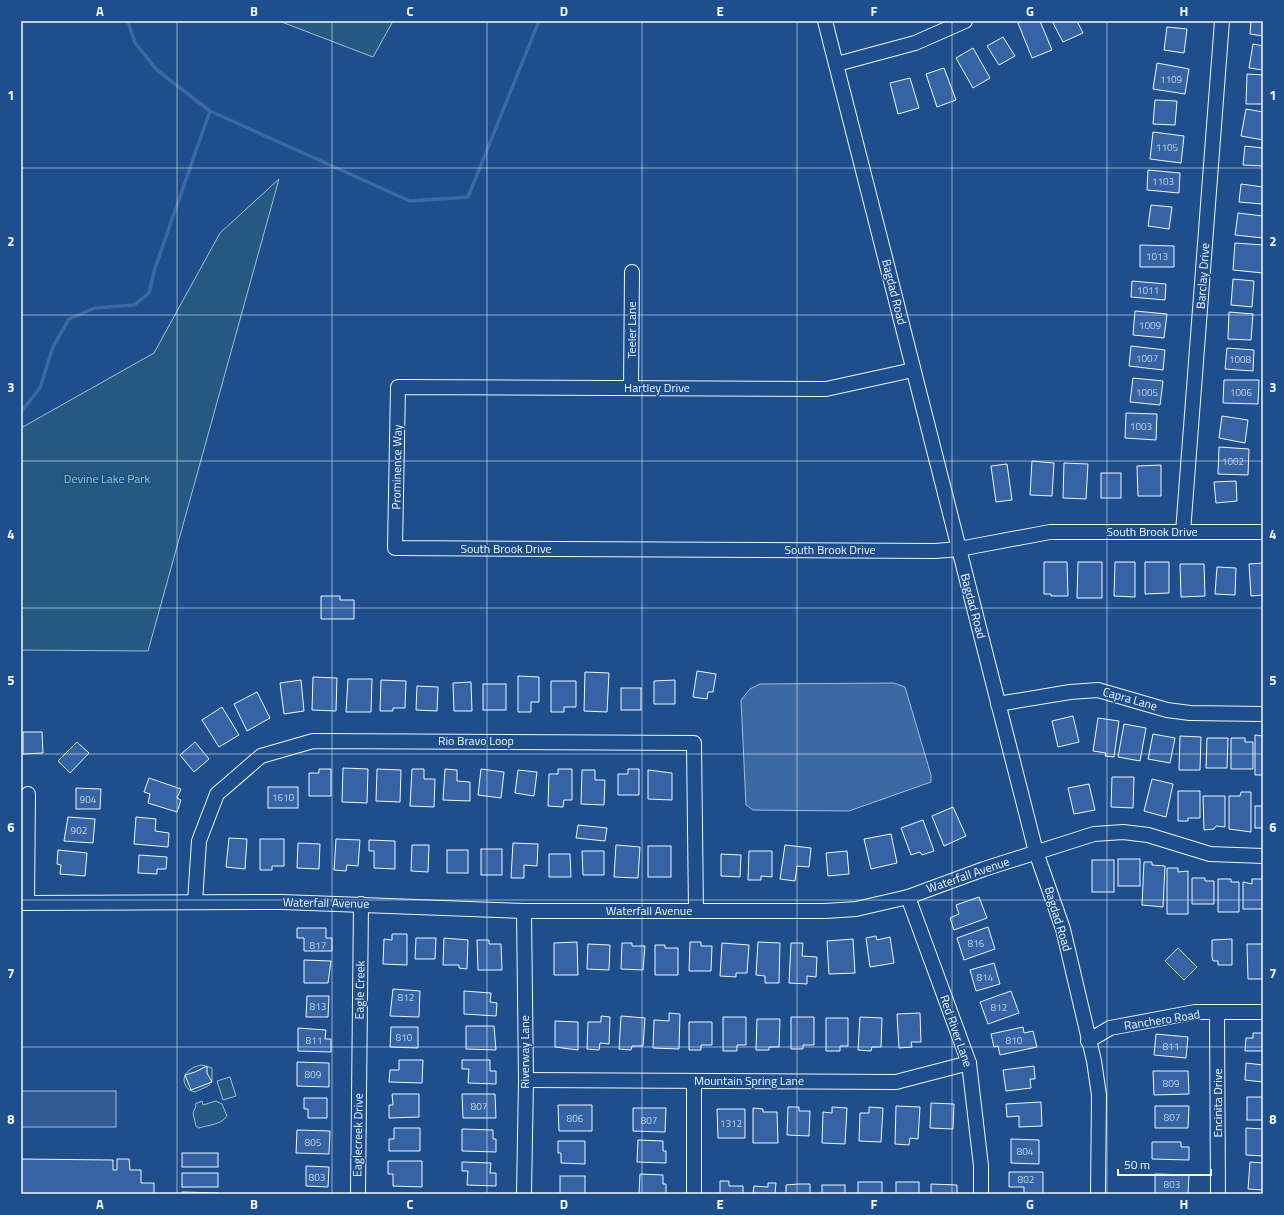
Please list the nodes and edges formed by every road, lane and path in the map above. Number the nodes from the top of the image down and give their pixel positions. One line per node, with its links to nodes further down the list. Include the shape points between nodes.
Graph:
1 (825, 21): 4 (street, Bagdad Road)
2 (965, 21): 4 (street, via 915,43)
3 (1222, 21): 9 (street, Barclay Drive)
4 (837, 64): 6 (street, Bagdad Road)
5 (632, 272): 8 (street, Teeler Lane)
6 (913, 370): 8 (street, Hartley Drive, via 826,389); 12 (street, Bagdad Road)
7 (398, 387): 8 (street, Hartley Drive); 11 (street, Prominence Way)
8 (631, 388)
9 (1183, 532): 10 (street, South Brook Drive); 12 (street, South Brook Drive, via 1050,532)
10 (1263, 532)
11 (395, 548): 12 (street, South Brook Drive, via 935,551)
12 (958, 549): 13 (street, Bagdad Road)
13 (998, 704): 14 (street, Capra Lane, via 1098,690 1167,710 1190,713); 16 (street, Bagdad Road)
14 (1263, 714)
15 (28, 794): 20 (street)
16 (1036, 852): 17 (street, Waterfall Avenue, via 1094,834 1123,832 1148,835 1210,854); 18 (street, Waterfall Avenue); 26 (street, Bagdad Road, via 1063,930)
17 (1263, 856)
18 (908, 896): 23 (street, Waterfall Avenue, via 856,909); 27 (street, Red River Lane)
19 (195, 902): 20 (street, Waterfall Avenue); 21 (street, Waterfall Avenue); 23 (street, Rio Bravo Loop, via 199,841 217,794 261,756 313,741 694,742)
20 (24, 903)
21 (361, 904): 22 (street, Waterfall Avenue); 28 (street, Eagle Creek)
22 (524, 911): 23 (street, Waterfall Avenue); 29 (street, Riverway Lane)
23 (696, 911)
24 (1263, 1012): 25 (street, Ranchero Road)
25 (1217, 1013): 26 (street, Ranchero Road, via 1195,1012 1110,1028); 36 (street, Encinita Drive)
26 (1088, 1041): 35 (street, Bagdad Road, via 1099,1095)
27 (969, 1063): 30 (street, Mountain Spring Lane, via 896,1082); 34 (street, Red River Lane, via 981,1166)
28 (359, 1077): 31 (street, Eaglecreek Drive)
29 (526, 1080): 30 (street, Mountain Spring Lane); 32 (street, Riverway Lane)
30 (694, 1080): 33 (street)
31 (358, 1194)
32 (524, 1194)
33 (694, 1194)
34 (981, 1194)
35 (1098, 1194)
36 (1218, 1194)

